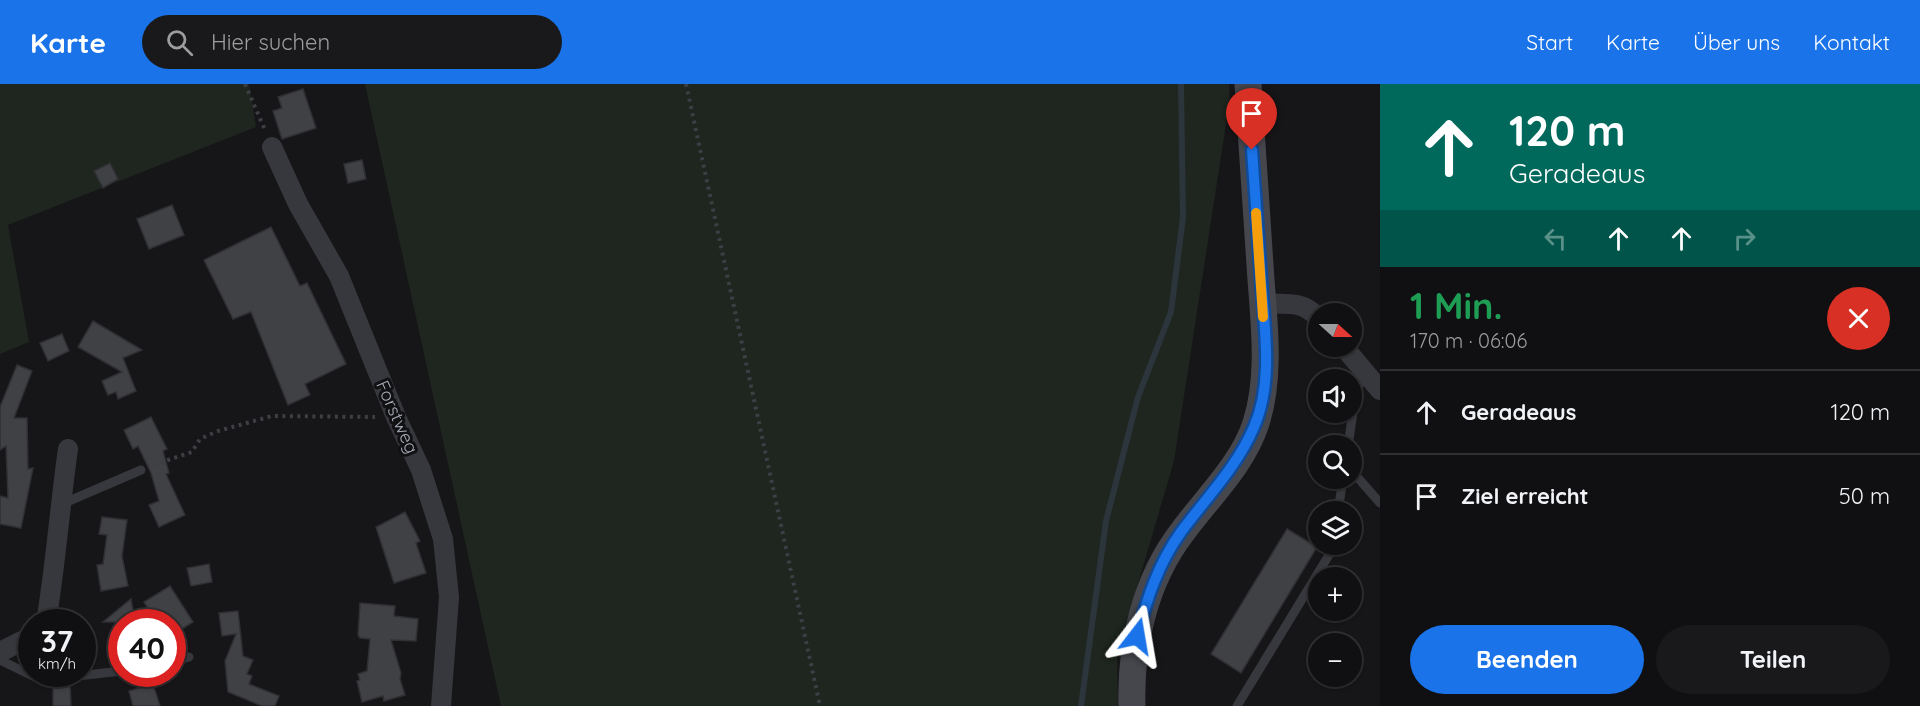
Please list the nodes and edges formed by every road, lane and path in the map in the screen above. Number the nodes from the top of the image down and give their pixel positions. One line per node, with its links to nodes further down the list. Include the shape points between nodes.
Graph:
1 (245, 84): 4 (path)
2 (687, 84): 26 (path)
3 (1248, 84): 5 (street)
4 (272, 147): 10 (street, Forstweg, via 298,204 339,276)
5 (1262, 304): 6 (street); 27 (street, via 1265,371 1256,424 1232,469 1180,533 1147,596 1137,636)
6 (1308, 308)
7 (1352, 357): 8 (street)
8 (1366, 373): 9 (street); 11 (lane, via 1356,391)
9 (1380, 390)
10 (396, 417): 13 (path, via 272,416 218,431 200,440 192,452); 25 (street, Forstweg, via 421,470 443,540 449,597)
11 (1350, 435)
12 (68, 449): 16 (street)
13 (141, 470): 16 (lane)
14 (1362, 482): 15 (lane)
15 (1380, 503)
16 (60, 505): 18 (street)
17 (1329, 555): 28 (lane)
18 (48, 609)
19 (18, 643): 20 (street)
20 (0, 652)
21 (189, 657): 22 (lane)
22 (186, 658)
23 (0, 660): 24 (lane, via 41,680)
24 (108, 673)
25 (441, 706)
26 (820, 706)
27 (1132, 706)
28 (1237, 706)

